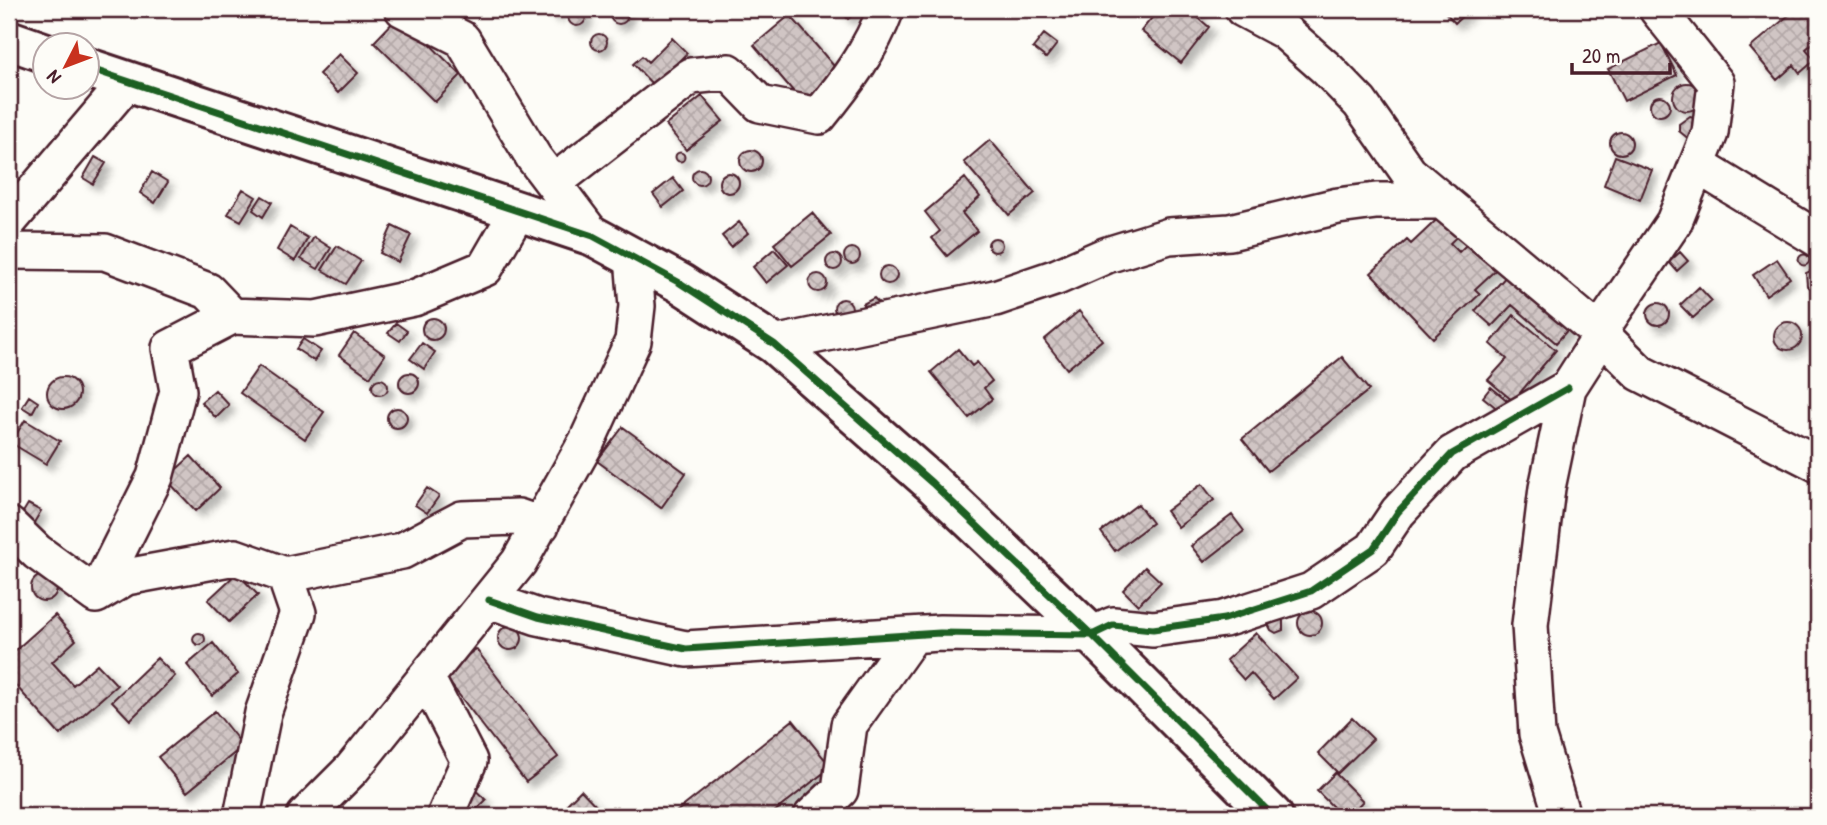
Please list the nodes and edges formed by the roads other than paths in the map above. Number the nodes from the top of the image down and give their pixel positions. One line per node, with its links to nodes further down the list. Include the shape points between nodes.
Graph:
1 (403, 9): 5 (street)
2 (886, 9): 11 (street, via 878,32 848,80 819,116 761,104 729,72 691,76)
3 (1243, 9): 12 (street, via 1284,31 1327,69 1360,103 1409,173)
4 (1657, 9): 10 (street, via 1716,83 1710,133)
5 (463, 24): 11 (street, via 534,158)
6 (9, 40): 7 (street)
7 (32, 48)
8 (102, 73): 9 (street)
9 (128, 81): 13 (street); 14 (street)
10 (1697, 164): 16 (street); 20 (street, via 1674,222)
11 (553, 183): 15 (street)
12 (1443, 201): 20 (street); 21 (street, via 1376,201 1230,232 1169,236 995,298)
13 (518, 211): 15 (street); 19 (street, via 485,268 414,298 315,319)
14 (9, 221)
15 (593, 236): 18 (street)
16 (1818, 239)
17 (9, 251): 19 (street, via 105,252 208,290)
18 (633, 257): 21 (street); 24 (street, via 637,306 633,341 587,442)
19 (232, 316): 27 (street, via 170,348 178,391 155,477)
20 (1602, 335): 22 (street); 23 (street, via 1640,373)
21 (774, 344): 30 (street, via 932,483)
22 (1568, 388): 30 (street, via 1452,454 1398,512 1373,549 1311,591 1224,619 1153,629 1113,625); 37 (street, via 1547,488 1530,625 1537,734)
23 (1818, 464)
24 (541, 524): 26 (street, via 518,517 462,519 402,551); 28 (street)
25 (9, 525): 27 (street)
26 (285, 575): 27 (street, via 235,557 126,577); 32 (street, via 298,613 263,713)
27 (96, 595)
28 (489, 600): 29 (street, via 538,617 686,649); 31 (street)
29 (913, 635): 30 (street); 35 (street, via 849,725 840,790)
30 (1092, 635): 36 (street)
31 (428, 675): 33 (street, via 352,769); 34 (street, via 469,761)
32 (242, 816)
33 (305, 816)
34 (445, 816)
35 (812, 816)
36 (1273, 816)
37 (1562, 816)

